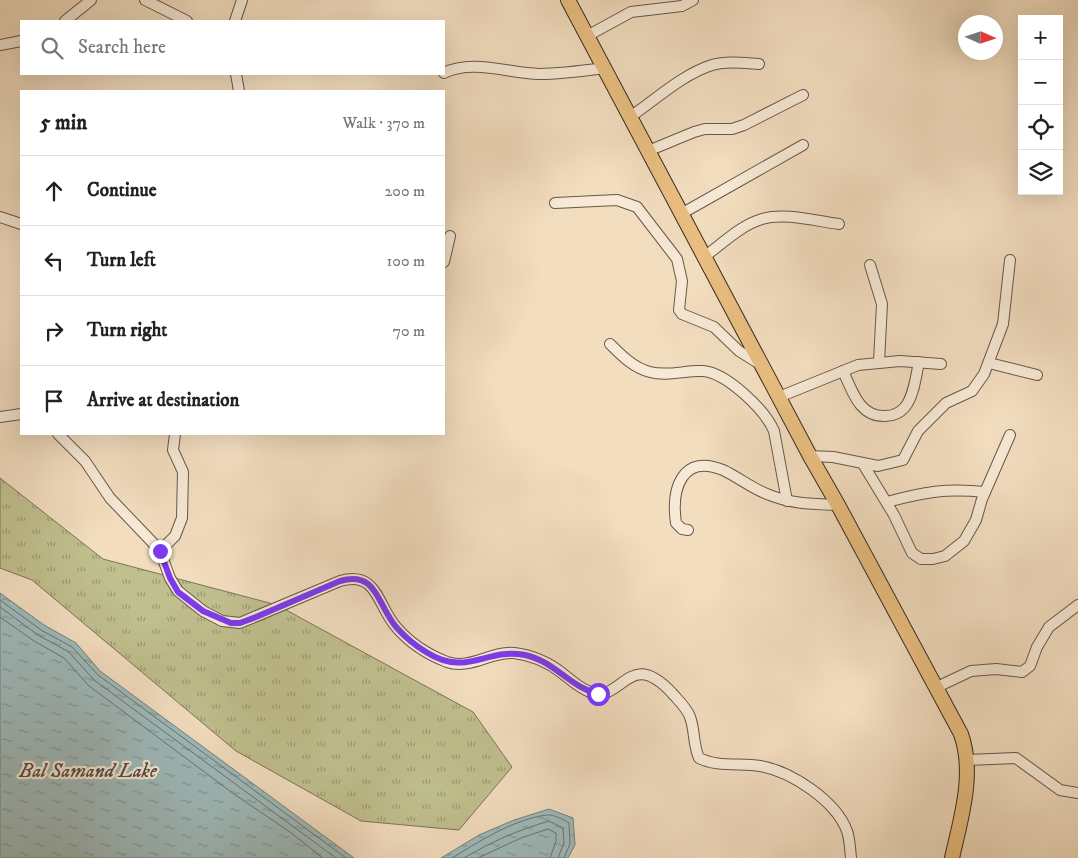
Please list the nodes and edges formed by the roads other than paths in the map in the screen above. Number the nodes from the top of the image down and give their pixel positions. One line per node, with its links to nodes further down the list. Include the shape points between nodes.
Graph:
1 (92, 0): 6 (street)
2 (145, 0): 7 (street)
3 (242, 0): 8 (street)
4 (568, 0): 9 (highway)
5 (693, 0): 9 (street, via 682,6 631,12)
6 (66, 20)
7 (185, 20)
8 (235, 20)
9 (587, 36): 13 (highway)
10 (20, 41): 11 (street)
11 (0, 44)
12 (759, 64): 18 (street, via 727,62 712,65 698,71)
13 (604, 68): 14 (street, via 539,74 471,66); 18 (highway)
14 (445, 72)
15 (236, 75): 16 (street)
16 (239, 90)
17 (803, 94): 20 (street, via 744,125 694,132)
18 (630, 118): 20 (highway)
19 (803, 145): 22 (street)
20 (648, 151): 22 (highway)
21 (555, 203): 36 (street, via 617,200 637,207 677,259 682,314 714,327 747,358)
22 (682, 214): 27 (highway)
23 (0, 217): 24 (street)
24 (20, 224)
25 (839, 224): 27 (street, via 777,217 762,219 746,226)
26 (450, 236): 28 (street)
27 (704, 257): 36 (highway)
28 (445, 258)
29 (1010, 260): 34 (street, via 1006,308)
30 (870, 265): 32 (street, via 882,304)
31 (610, 344): 48 (street, via 628,361 652,373 670,375 702,371 724,378 760,409 774,431)
32 (880, 362): 33 (street); 37 (street)
33 (919, 362): 35 (street); 37 (street, via 905,407 898,414 887,416 870,414 860,405)
34 (989, 363): 38 (street); 46 (street, via 977,386 946,403 918,431 903,460 878,466)
35 (941, 364)
36 (764, 366): 39 (highway)
37 (843, 371): 39 (street)
38 (1037, 376)
39 (779, 397): 45 (highway)
40 (20, 414): 41 (street)
41 (0, 417)
42 (59, 435): 52 (street, via 85,461 110,498)
43 (175, 435): 52 (street, via 174,450 183,472 182,518 175,536)
44 (1010, 435): 47 (street)
45 (810, 456): 46 (street); 50 (highway)
46 (864, 464): 49 (street)
47 (985, 492): 49 (street, via 925,491); 49 (street, via 976,520 964,541 945,556 933,559 912,553)
48 (787, 501): 50 (street); 51 (street, via 724,471 700,466 689,469 681,477 678,488 676,523)
49 (887, 502)
50 (838, 505): 54 (highway)
51 (688, 530)
52 (160, 551): 57 (street, via 178,592 189,603 222,621 240,623 340,581 362,579 370,584 397,629 427,653 449,663 466,664 512,653 528,656 552,665 578,686 598,694 604,694 631,676 643,674 654,678 666,686 690,717 699,758 710,762 759,766 790,774 812,789 843,822 850,841)
53 (1078, 605): 54 (street, via 1049,627 1030,666 1022,672 972,671)
54 (935, 688): 55 (highway, via 961,734)
55 (967, 760): 56 (street, via 1016,758 1060,790); 58 (highway, via 963,812)
56 (1078, 793)
57 (851, 858)
58 (952, 858)

